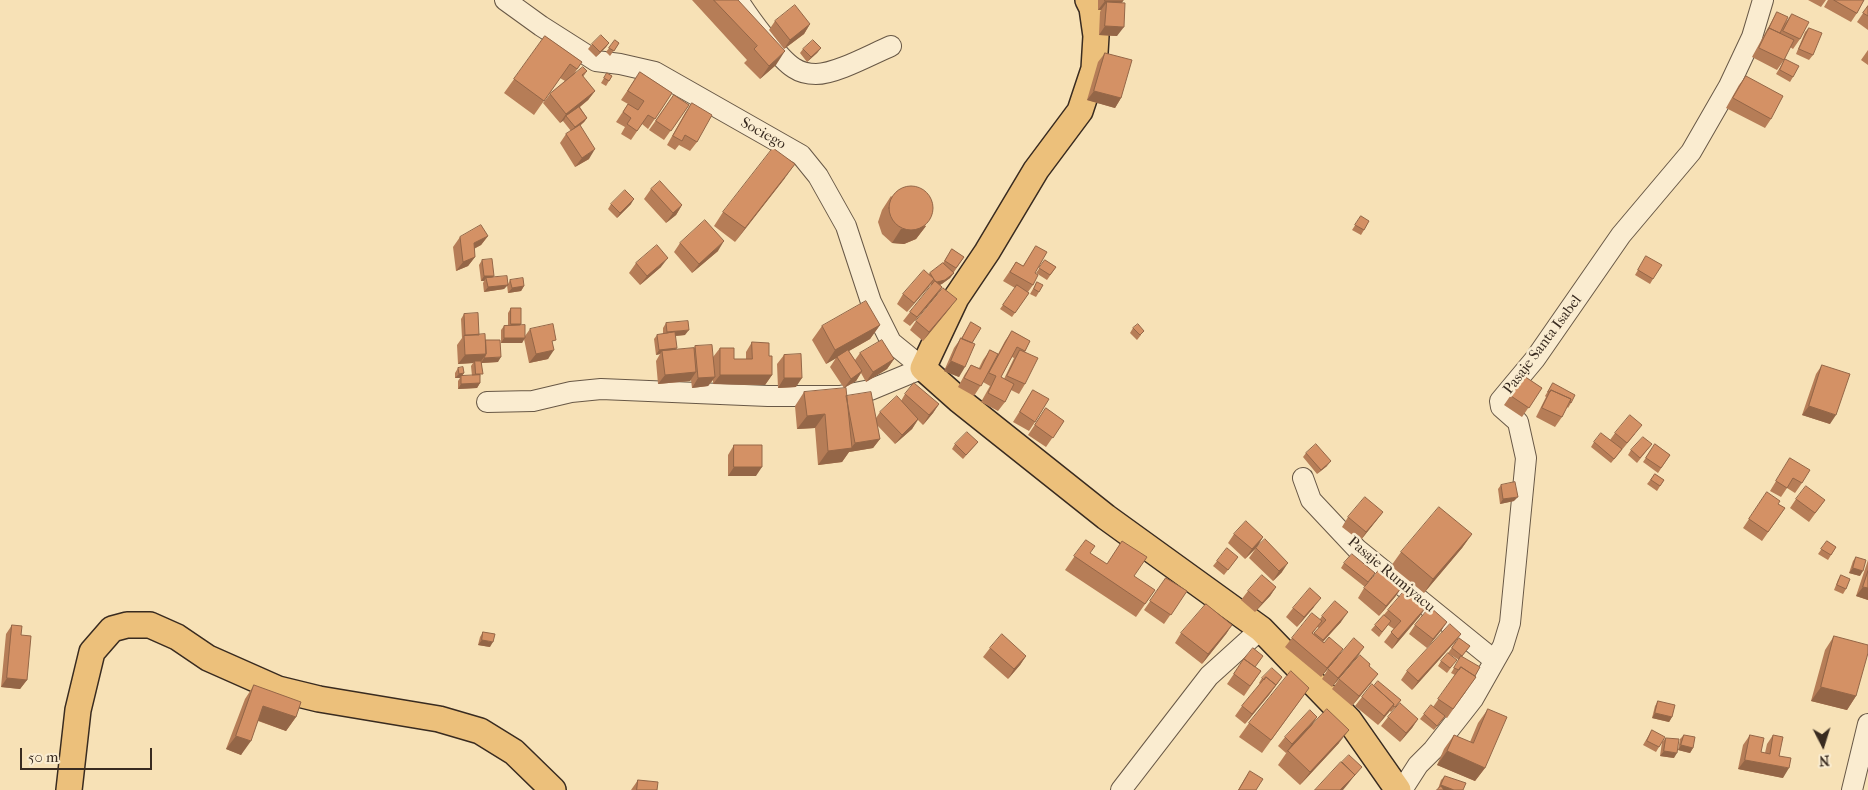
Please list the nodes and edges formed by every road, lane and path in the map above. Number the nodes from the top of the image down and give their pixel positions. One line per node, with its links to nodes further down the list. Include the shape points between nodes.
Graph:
1 (505, 0): 6 (street, Sociego, via 596,61 655,72 801,155 818,176 846,226 871,302 891,342)
2 (738, 0): 5 (street, via 792,68 804,72 817,74 833,70)
3 (1088, 0): 6 (main road, via 1096,36 1094,69 1080,111 1036,170 956,298)
4 (1763, 0): 10 (street, Pasaje Santa Isabel, via 1748,45 1729,86 1690,152 1621,235 1535,359 1500,401 1518,422 1526,458 1510,623)
5 (891, 46)
6 (923, 368): 7 (street, via 870,390 840,396 601,389 533,400); 9 (main road, via 1106,517)
7 (487, 402)
8 (1303, 478): 10 (street, Pasaje Rumiyacu, via 1311,500 1357,549)
9 (1261, 629): 14 (street, via 1209,676); 15 (main road, via 1349,720)
10 (1494, 660): 16 (street, Pasaje Santa Isabel, via 1473,698 1418,765)
11 (1868, 724): 17 (street)
12 (69, 790): 13 (main road, via 78,710 92,652 112,629 150,625 177,637 208,658 278,689 439,719 480,731 514,752)
13 (552, 790)
14 (1121, 790)
15 (1398, 790)
16 (1402, 790)
17 (1852, 790)

